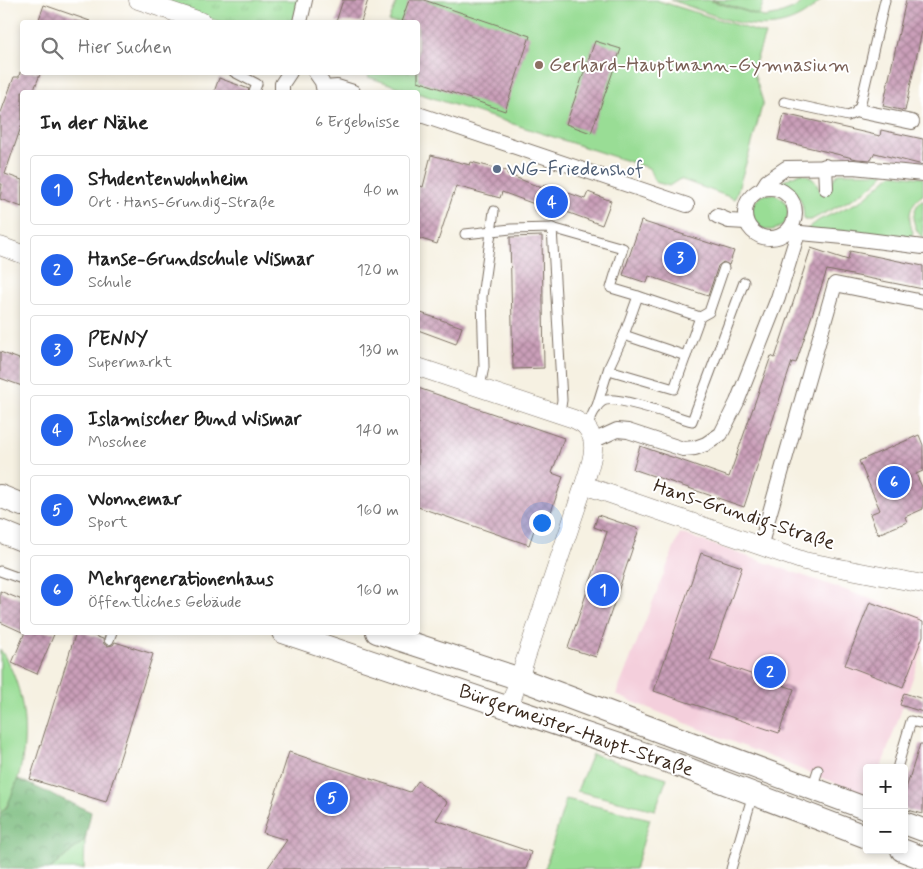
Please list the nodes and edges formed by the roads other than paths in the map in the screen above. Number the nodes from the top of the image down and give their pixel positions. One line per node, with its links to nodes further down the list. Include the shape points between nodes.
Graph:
1 (138, 0): 4 (street)
2 (305, 0): 5 (street)
3 (885, 0): 14 (lane)
4 (197, 20)
5 (300, 20)
6 (240, 75): 9 (lane, via 257,84)
7 (288, 75): 10 (street)
8 (317, 75): 11 (street)
9 (255, 90)
10 (282, 90)
11 (324, 90): 12 (street, via 337,87)
12 (347, 90)
13 (784, 102): 14 (lane, via 848,116)
14 (859, 111): 16 (street)
15 (420, 115): 21 (street)
16 (912, 122)
17 (825, 166): 18 (street); 19 (street); 20 (street, via 786,168 767,181)
18 (923, 174)
19 (826, 188)
20 (762, 189): 24 (street, via 755,192 745,206); 27 (street, via 779,190 792,200 795,208)
21 (688, 205)
22 (494, 211): 26 (lane)
23 (718, 216): 24 (street, via 729,221)
24 (746, 222): 27 (street, via 756,235 764,238 772,239)
25 (552, 228): 26 (lane); 34 (lane, via 623,248 610,288); 43 (lane, via 562,400)
26 (491, 231): 28 (lane); 41 (lane, via 482,297 484,367)
27 (793, 232): 30 (street); 44 (street, via 778,298 721,434 706,444 683,449 628,431)
28 (465, 234)
29 (0, 246): 31 (street)
30 (923, 247)
31 (20, 253)
32 (724, 268): 36 (lane, via 709,312)
33 (744, 282): 42 (lane, via 692,422 619,400 608,399)
34 (638, 296): 36 (lane); 37 (lane)
35 (923, 302): 50 (street, via 835,284)
36 (700, 316): 38 (lane)
37 (624, 335): 38 (lane); 40 (lane)
38 (686, 356): 40 (lane, via 674,389)
39 (420, 368): 41 (street)
40 (609, 370): 42 (lane)
41 (480, 387): 43 (street)
42 (596, 409): 44 (lane)
43 (560, 413): 44 (street, via 574,419)
44 (590, 434): 45 (street, via 594,453)
45 (584, 485): 50 (street, Hans-Grundig-Straße); 56 (street)
46 (0, 496): 47 (street)
47 (20, 504)
48 (0, 531): 49 (street)
49 (20, 539)
50 (760, 547): 53 (street, Hans-Grundig-Straße, via 804,561)
51 (0, 571): 52 (lane)
52 (20, 578)
53 (923, 584)
54 (292, 635): 57 (street, Bürgermeister-Haupt-Straße)
55 (386, 635): 56 (street, Bürgermeister-Haupt-Straße)
56 (520, 679): 57 (street); 61 (street, Bürgermeister-Haupt-Straße, via 815,779)
57 (509, 708): 60 (street, Bürgermeister-Haupt-Straße)
58 (923, 724): 59 (lane, via 911,721)
59 (898, 764)
60 (754, 794): 64 (street, Bürgermeister-Haupt-Straße); 67 (lane)
61 (863, 807)
62 (908, 824): 63 (street)
63 (923, 830)
64 (863, 835)
65 (908, 852): 66 (street)
66 (923, 858)
67 (731, 869)

